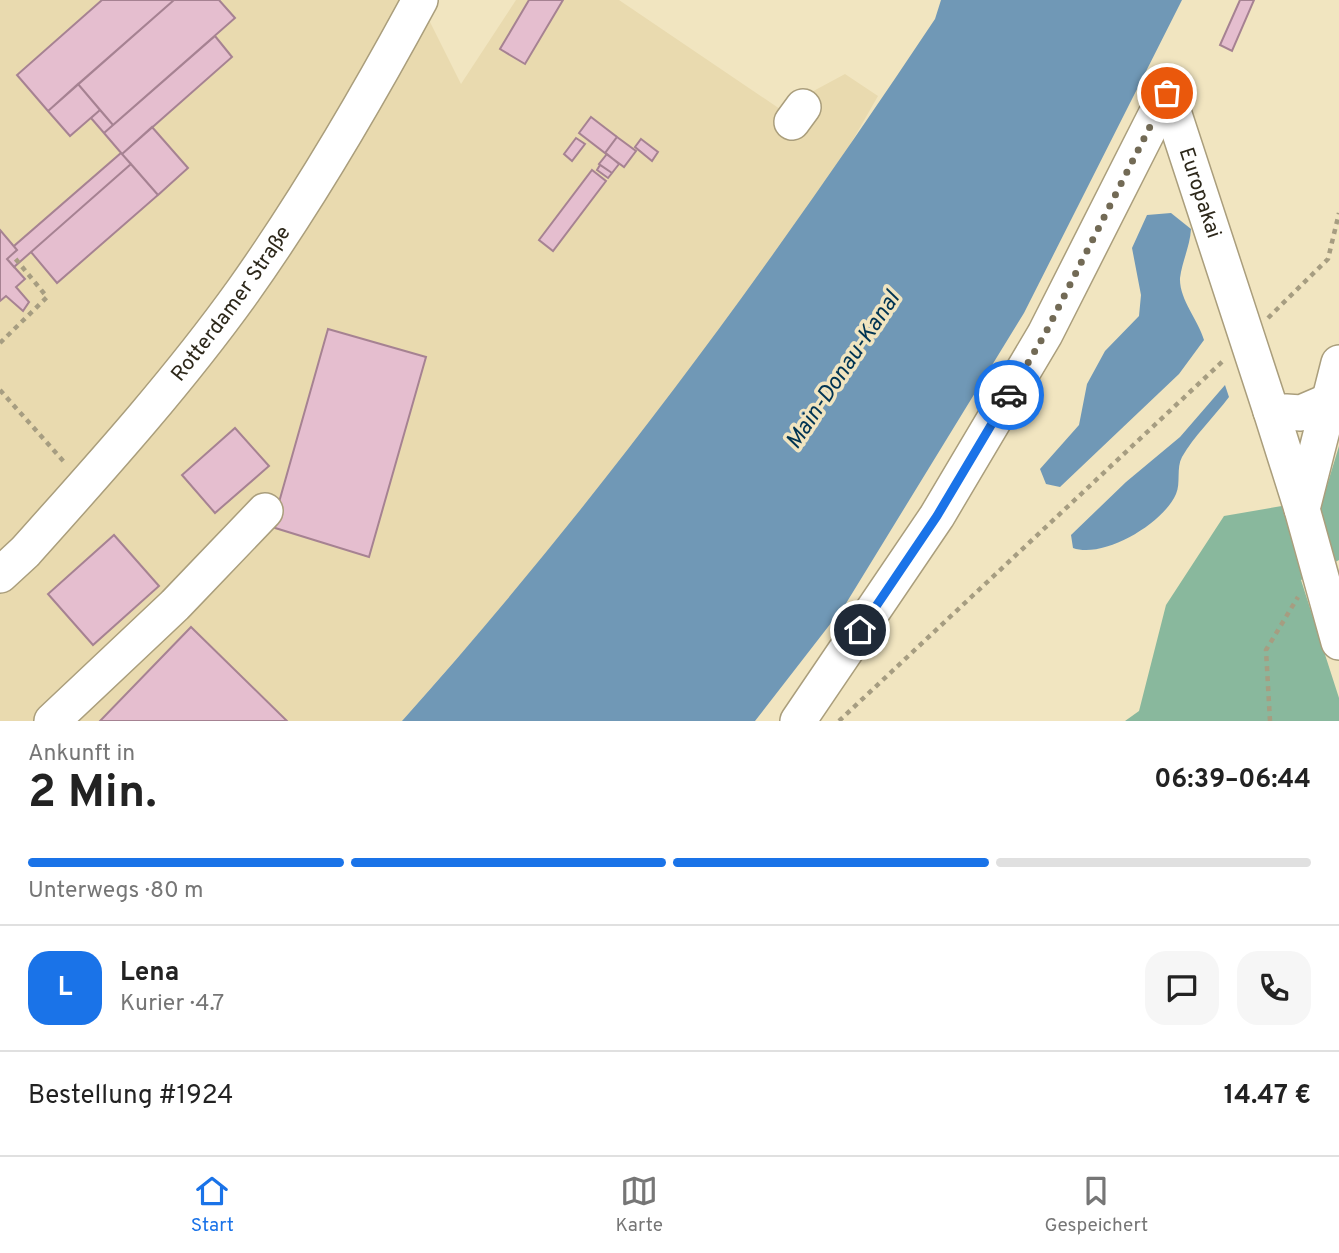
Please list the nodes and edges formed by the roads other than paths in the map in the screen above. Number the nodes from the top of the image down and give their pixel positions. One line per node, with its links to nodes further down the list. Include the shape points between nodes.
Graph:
1 (420, 0): 7 (street, Rotterdamer Straße, via 370,92 244,290 166,392)
2 (1339, 363): 3 (street)
3 (1329, 401): 4 (street, via 1300,413); 5 (street)
4 (1270, 411): 5 (street, Europakai); 10 (street, Europakai, via 1167,93 1045,334 937,516)
5 (1302, 509): 8 (street, Europakai)
6 (265, 511): 9 (street, via 175,605)
7 (0, 575)
8 (1339, 642)
9 (52, 721)
10 (798, 721)

